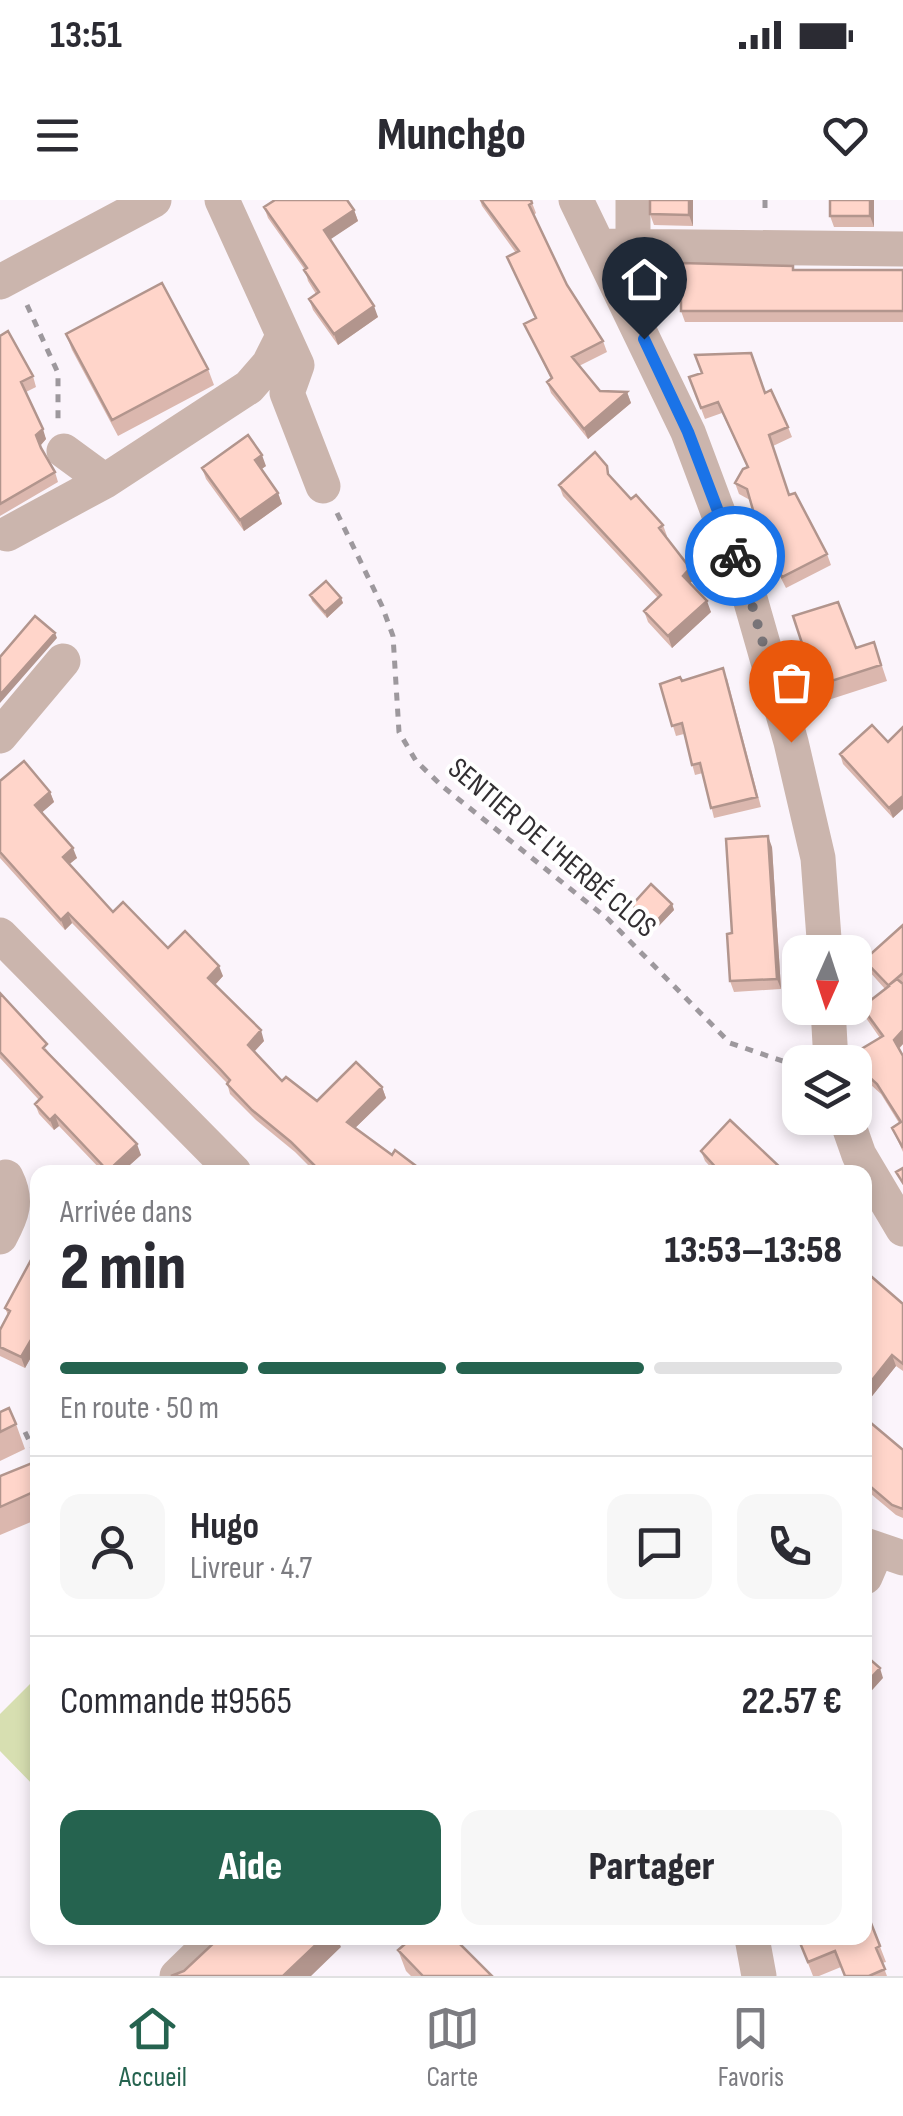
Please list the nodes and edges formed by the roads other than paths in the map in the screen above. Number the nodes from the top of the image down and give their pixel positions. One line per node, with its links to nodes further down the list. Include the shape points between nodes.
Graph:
1 (154, 200): 7 (street)
2 (222, 200): 8 (street)
3 (576, 200): 5 (street)
4 (633, 200): 5 (street)
5 (616, 246): 6 (street); 15 (street, via 749,594 818,858)
6 (903, 249)
7 (6, 279)
8 (283, 336): 10 (street, via 249,387); 11 (street, via 297,365 287,393)
9 (64, 452): 10 (street)
10 (104, 480): 12 (street)
11 (323, 486)
12 (7, 534)
13 (63, 661): 14 (street)
14 (0, 736)
15 (824, 935)
16 (0, 936): 18 (street)
17 (852, 1135): 19 (street)
18 (227, 1165)
19 (865, 1165)
20 (872, 1177): 22 (street)
21 (6, 1178): 23 (street, via 14,1193 12,1214)
22 (903, 1229)
23 (0, 1237)
24 (209, 1945): 26 (street)
25 (753, 1945): 27 (street)
26 (177, 1976)
27 (759, 1976)

